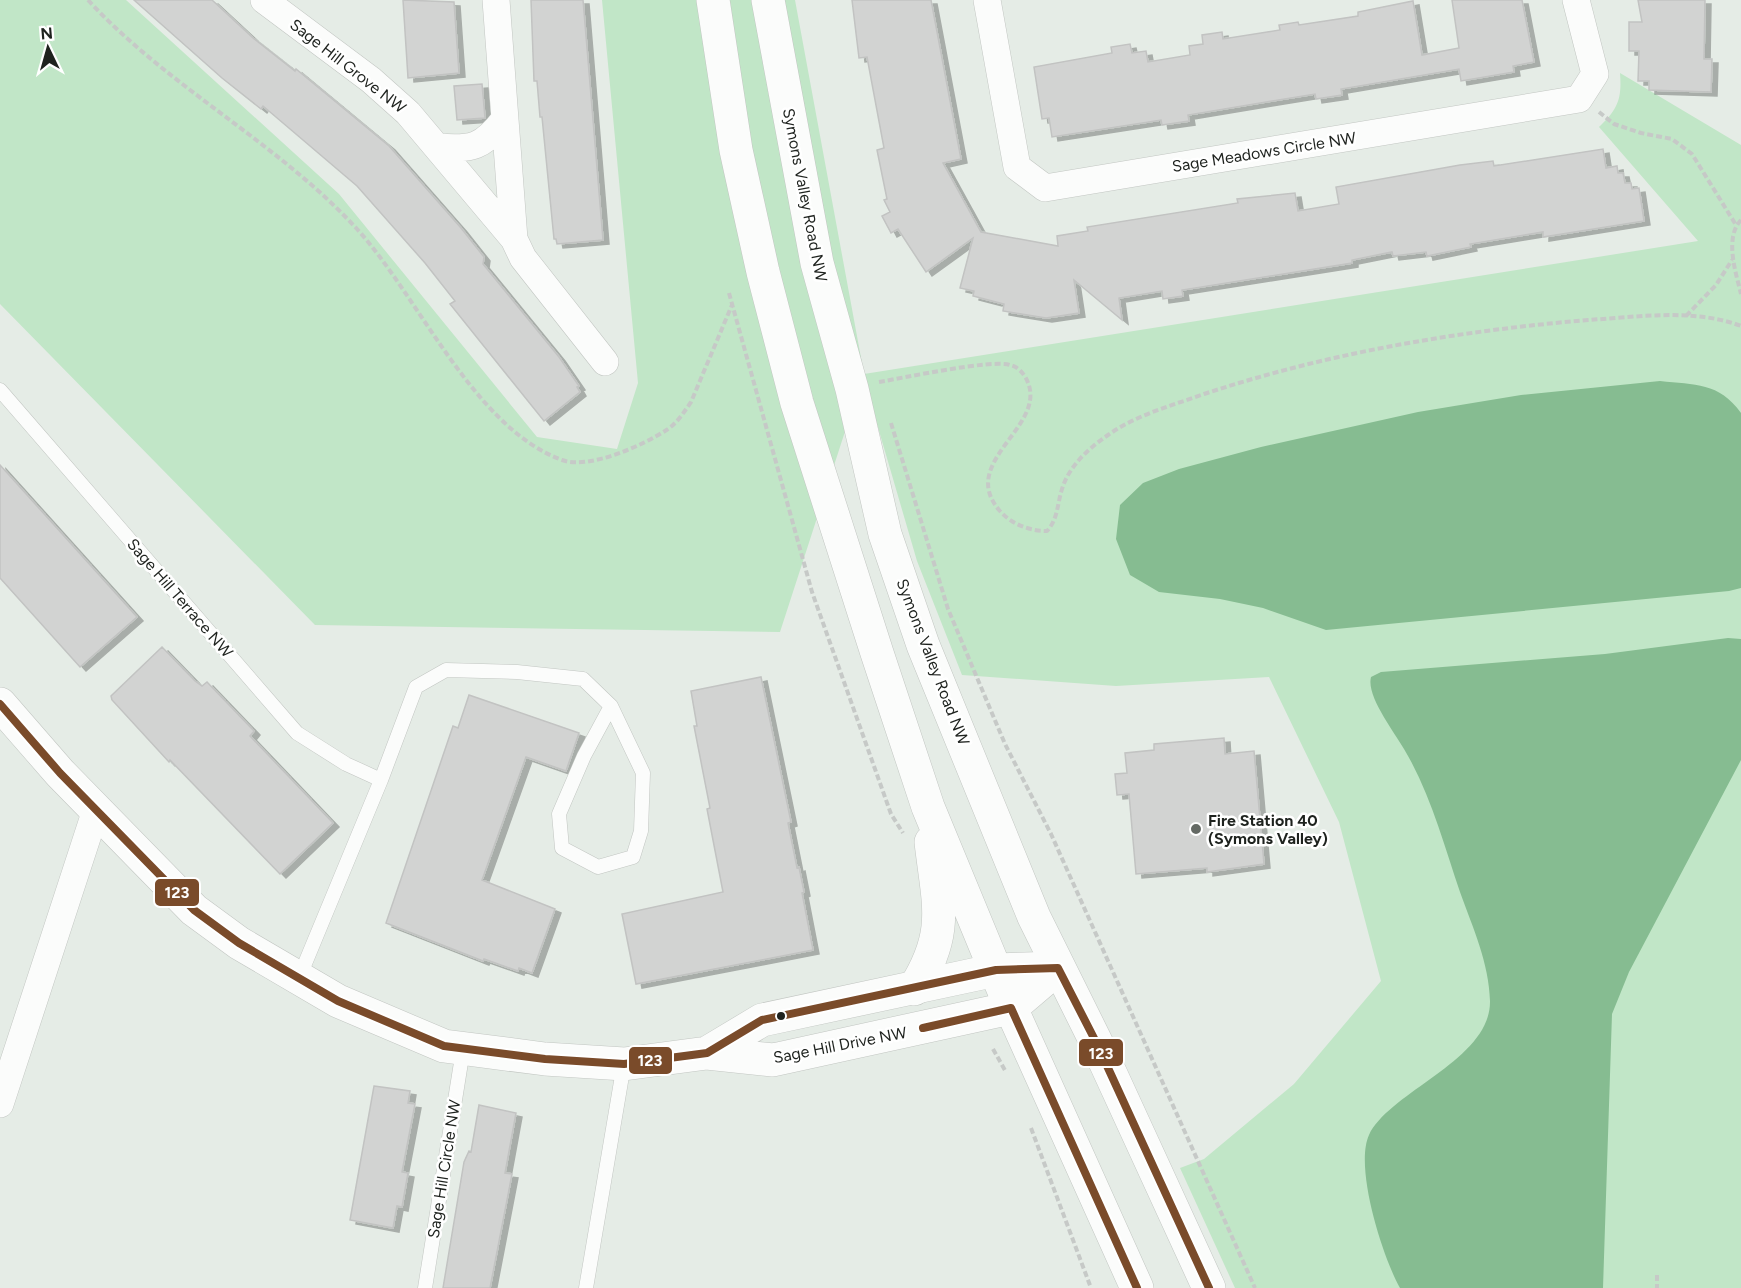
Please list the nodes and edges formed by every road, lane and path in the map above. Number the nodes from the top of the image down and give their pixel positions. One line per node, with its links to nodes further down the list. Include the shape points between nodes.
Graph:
1 (88, 0): 17 (path, via 118,33 325,196 384,262 474,389 507,425 563,461 586,464 643,443 682,417)
2 (496, 0): 9 (street, Sage Hill Grove NW)
3 (713, 0): 27 (main road, via 736,150 796,403)
4 (768, 0): 21 (main road, Symons Valley Road NW, via 817,263)
5 (987, 0): 8 (street, Sage Meadows Circle NW, via 1017,167 1045,188)
6 (1576, 0): 8 (street, via 1595,74)
7 (268, 2): 10 (street, Sage Hill Grove NW, via 370,80 408,113)
8 (1579, 99): 12 (path, via 1614,124 1672,139 1692,154)
9 (504, 120): 10 (street, via 490,138 477,146); 13 (street, Sage Hill Grove NW)
10 (438, 147): 13 (street, Sage Hill Grove NW)
11 (1741, 219): 12 (path)
12 (1736, 225): 14 (path)
13 (514, 239): 20 (street, Sage Hill Grove NW, via 523,258)
14 (1732, 260): 16 (path); 18 (path, via 1716,285)
15 (729, 293): 17 (path)
16 (1741, 294)
17 (732, 305): 29 (path, via 812,592 891,814)
18 (1685, 317): 19 (path, via 1704,317); 21 (path, via 1537,324 1356,352 1240,382 1138,416 1088,450 1074,466 1063,487 1056,521 1047,531 1033,531 1004,516 990,499 987,476 1026,415 1032,397 1030,383 1021,370 1009,364 977,366)
19 (1741, 326)
20 (605, 362)
21 (870, 388): 30 (main road, Symons Valley Road NW, via 885,534 923,645)
22 (0, 390): 26 (lane, Sage Hill Terrace NW, via 297,733 346,764)
23 (888, 413): 48 (path, via 948,609 1005,744 1051,834)
24 (0, 704): 28 (main road, Sage Hill Drive NW)
25 (612, 706): 25 (lane, via 559,813 562,848 598,867 633,857 641,831 643,773); 26 (lane, via 583,679 446,670 416,687)
26 (381, 780): 32 (lane)
27 (928, 807): 31 (main road); 33 (main road, via 940,927 934,952)
28 (96, 810): 32 (main road, Sage Hill Drive NW, via 194,910 239,943); 40 (street)
29 (907, 839)
30 (1058, 968): 31 (main road, Sage Hill Drive NW); 34 (main road, Sage Hill Drive NW); 47 (main road, Symons Valley Road NW)
31 (996, 970): 33 (main road, Sage Hill Drive NW); 34 (main road)
32 (299, 978): 36 (main road, Sage Hill Drive NW, via 348,1005 444,1046)
33 (915, 989): 37 (main road, Sage Hill Drive NW, via 762,1020)
34 (1011, 1008): 37 (main road, Sage Hill Drive NW, via 773,1060); 46 (main road)
35 (993, 1049): 39 (path)
36 (463, 1050): 38 (main road, Sage Hill Drive NW); 43 (lane, Sage Hill Circle NW)
37 (707, 1053): 38 (main road, Sage Hill Drive NW)
38 (624, 1064): 44 (lane)
39 (1009, 1078)
40 (0, 1104)
41 (1027, 1118): 45 (path)
42 (1657, 1275): 49 (path)
43 (425, 1288)
44 (586, 1288)
45 (1090, 1288)
46 (1137, 1288)
47 (1209, 1288)
48 (1255, 1288)
49 (1658, 1288)

